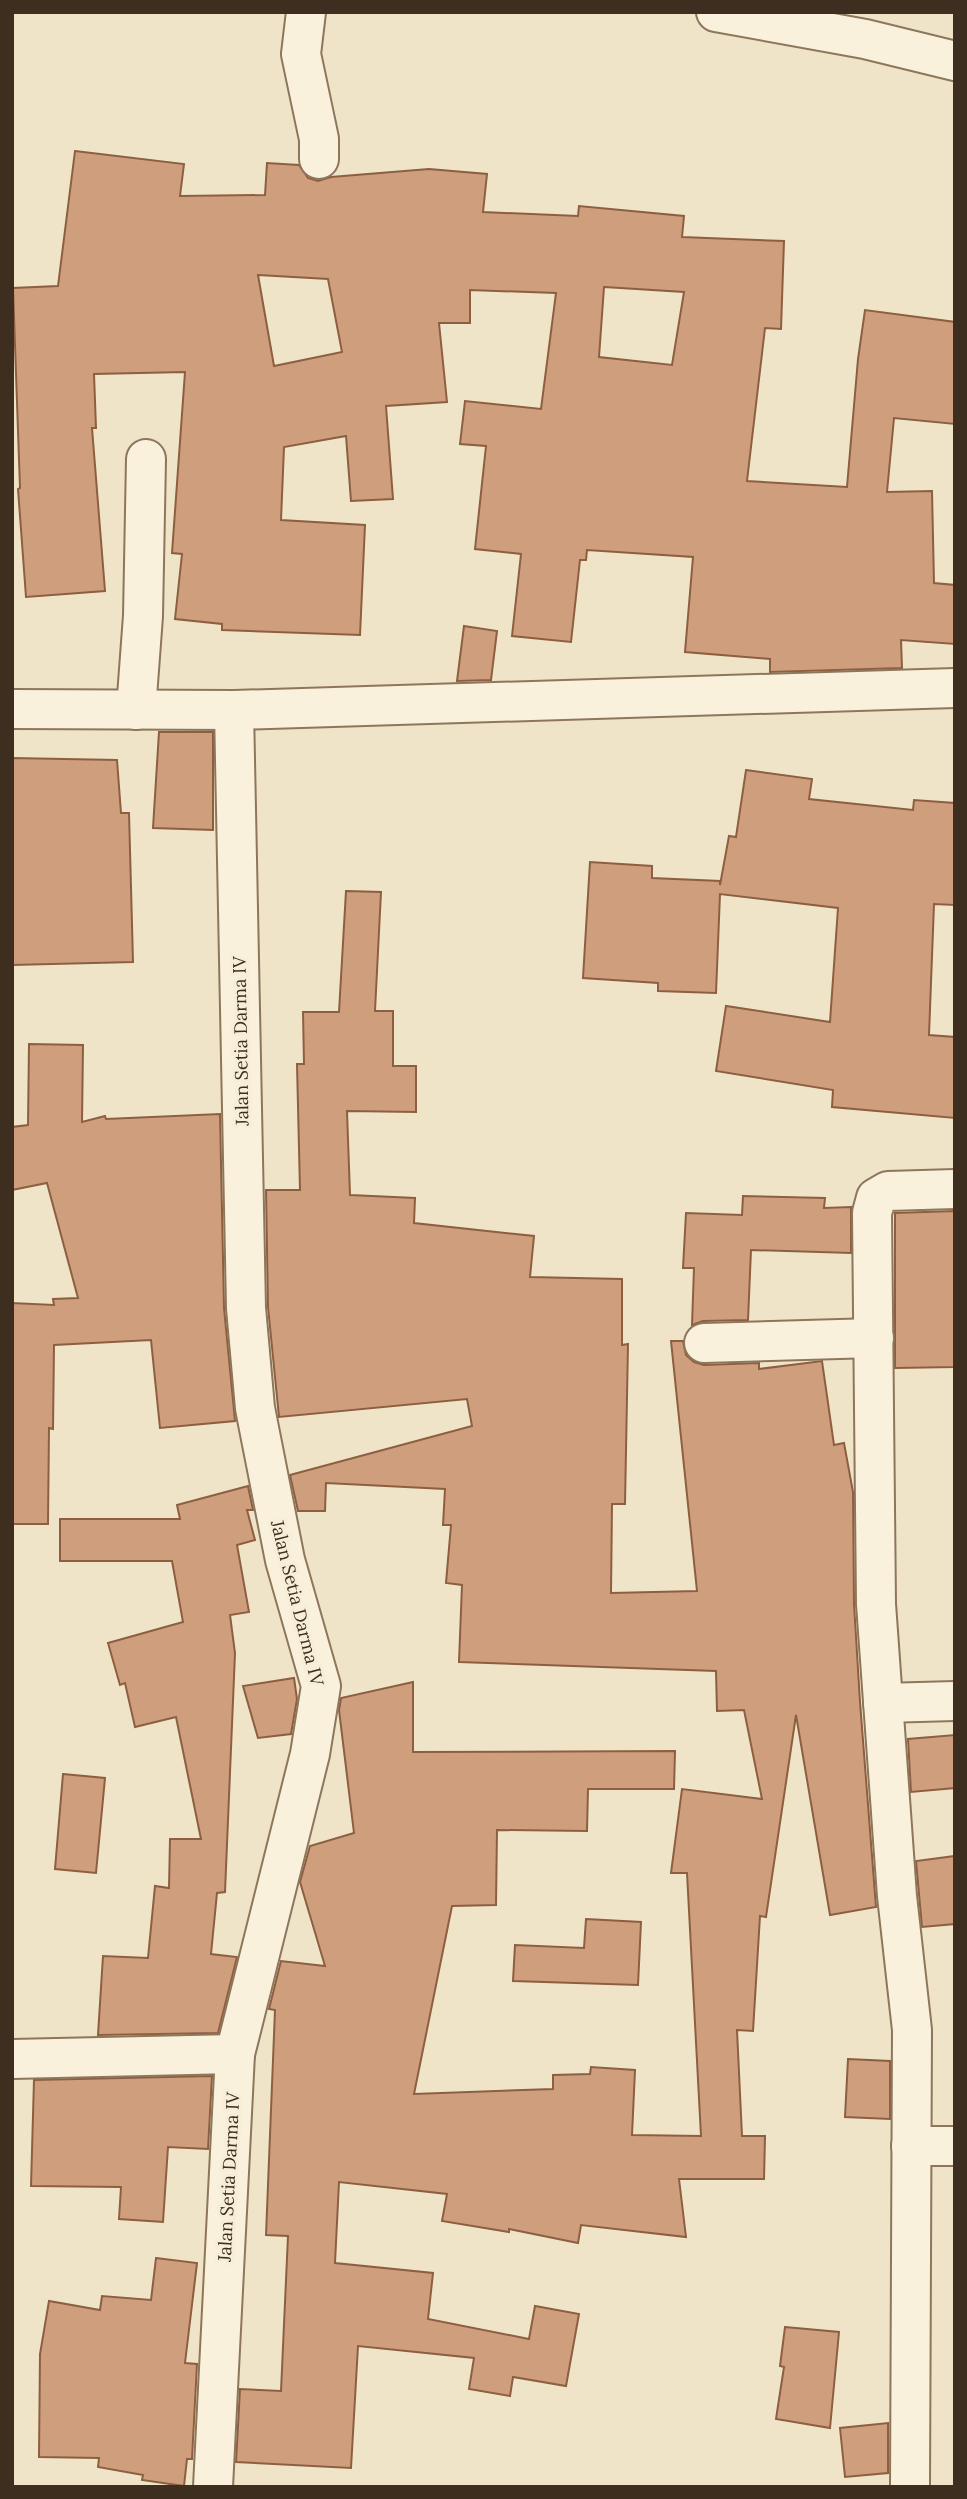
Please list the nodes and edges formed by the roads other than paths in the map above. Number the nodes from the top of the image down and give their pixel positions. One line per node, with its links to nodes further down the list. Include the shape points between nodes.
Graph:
1 (306, 12): 5 (street, via 301,54)
2 (716, 12): 3 (street)
3 (866, 26): 4 (street)
4 (955, 61)
5 (319, 159)
6 (146, 459): 9 (street)
7 (955, 688): 10 (street)
8 (12, 709): 9 (street)
9 (136, 710): 10 (street)
10 (234, 710): 16 (street, Jalan Setia Darma IV, via 246,1308 255,1409 285,1560 321,1686 310,1754)
11 (955, 1189): 12 (street, via 888,1191 876,1198 872,1213)
12 (874, 1338): 13 (street); 15 (street, via 876,1604)
13 (704, 1343)
14 (955, 1701): 15 (street)
15 (883, 1703): 18 (street, via 912,2030)
16 (235, 2054): 17 (street); 20 (street, Jalan Setia Darma IV)
17 (12, 2059)
18 (911, 2146): 19 (street); 21 (street)
19 (955, 2146)
20 (213, 2487)
21 (910, 2487)

